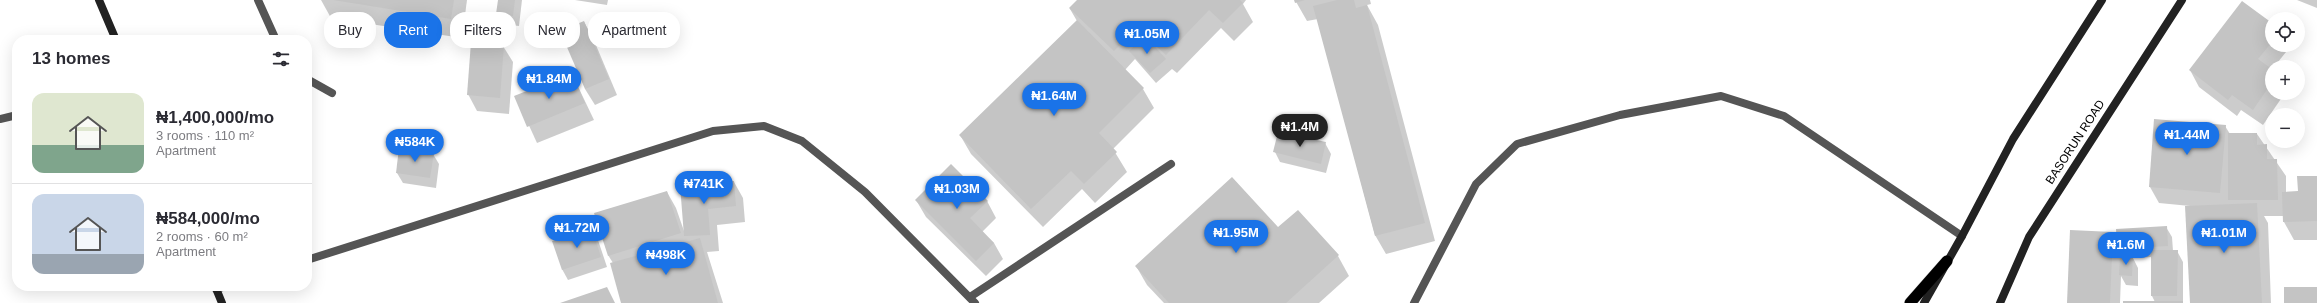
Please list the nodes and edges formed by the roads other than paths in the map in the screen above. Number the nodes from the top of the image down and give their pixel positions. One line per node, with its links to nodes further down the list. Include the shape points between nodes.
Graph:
1 (99, 0): 5 (main road)
2 (258, 0): 6 (street)
3 (2102, 0): 12 (main road, via 2013,139)
4 (2182, 0): 21 (main road, BASORUN ROAD, via 2029,237)
5 (114, 35)
6 (274, 35)
7 (312, 82): 8 (street)
8 (332, 93)
9 (12, 116): 10 (street)
10 (0, 119)
11 (1170, 164): 16 (street)
12 (1962, 236): 14 (main road); 18 (street, via 1784,116 1721,96 1620,115 1517,144 1476,184)
13 (312, 258): 16 (street, via 713,131 764,126 802,141 865,192)
14 (1947, 261): 19 (highway); 20 (main road)
15 (217, 291): 17 (main road)
16 (972, 300)
17 (222, 303)
18 (1414, 303)
19 (1910, 303)
20 (1924, 303)
21 (2000, 303)

